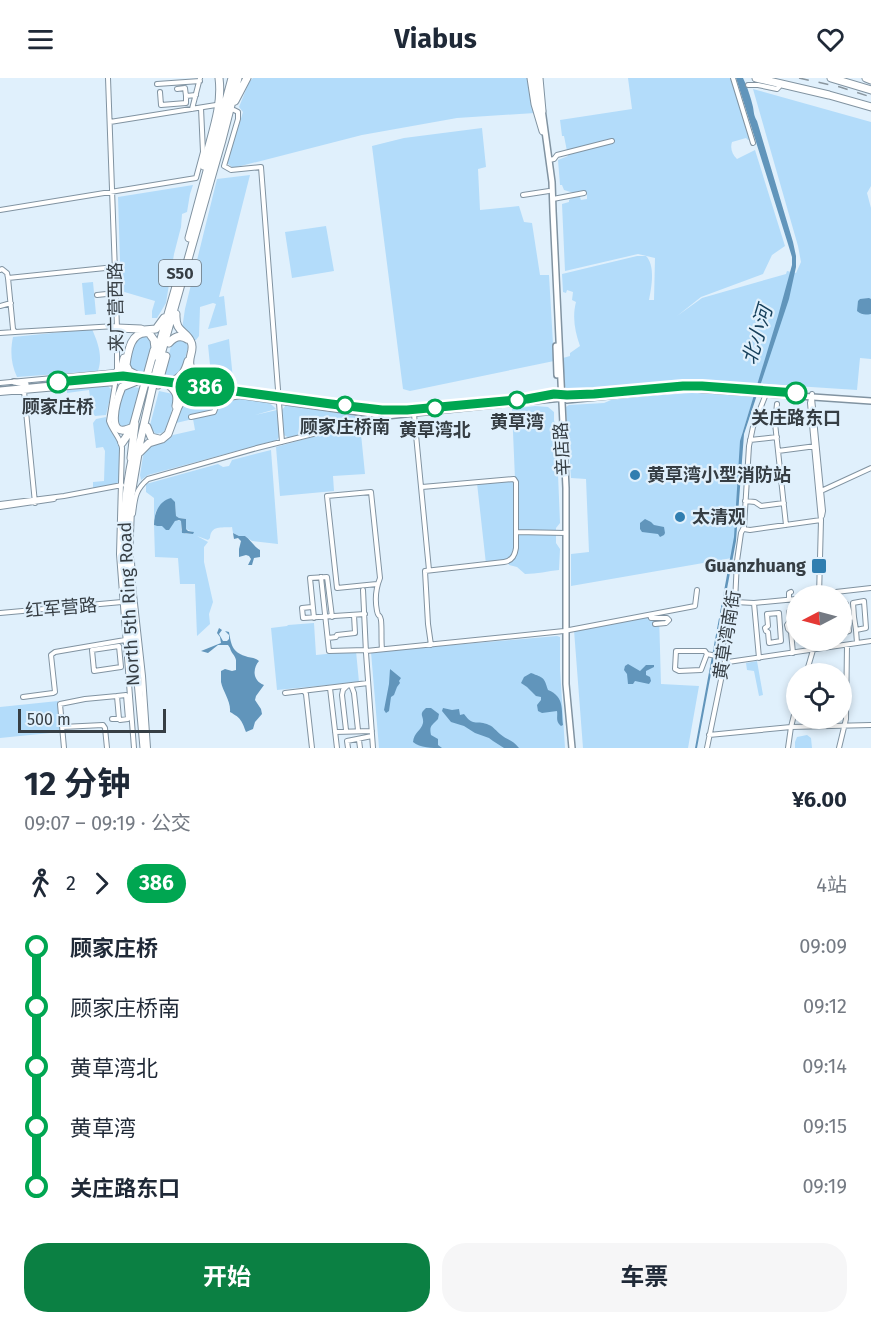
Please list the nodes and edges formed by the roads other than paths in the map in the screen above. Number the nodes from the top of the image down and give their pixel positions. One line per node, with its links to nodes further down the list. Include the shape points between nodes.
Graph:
1 (108, 78): 28 (street, 来广营西路)
2 (219, 78): 40 (highway, via 219,104)
3 (224, 78): 29 (highway)
4 (232, 78): 29 (highway, North 5th Ring Road / S50)
5 (238, 78): 31 (highway, North 5th Ring Road / S50)
6 (247, 78): 31 (highway)
7 (536, 78): 25 (highway); 30 (highway, via 533,93)
8 (733, 78): 33 (street)
9 (756, 78): 26 (highway)
10 (831, 78): 18 (highway)
11 (866, 78): 13 (highway)
12 (200, 80): 14 (street); 20 (street)
13 (871, 80)
14 (157, 84)
15 (748, 86): 16 (street)
16 (779, 87)
17 (177, 89): 21 (street, via 185,88)
18 (871, 90)
19 (160, 92): 21 (street, via 161,105 186,103)
20 (196, 95): 21 (street); 24 (street)
21 (186, 96)
22 (216, 105): 23 (street)
23 (201, 108): 24 (street); 35 (street, via 203,152 196,178)
24 (192, 109): 28 (street)
25 (542, 109): 34 (main road, 辛店路)
26 (871, 109)
27 (234, 110): 71 (street, via 238,119 224,165 231,170 261,167)
28 (110, 122): 35 (street, 来广营西路)
29 (219, 127): 40 (highway, North 5th Ring Road / S50)
30 (543, 130): 36 (main road, 辛店路)
31 (222, 140): 46 (highway, North 5th Ring Road / S50)
32 (612, 141): 34 (street)
33 (753, 143)
34 (549, 160): 39 (main road, 辛店路)
35 (112, 191): 41 (street); 43 (street, 来广营西路)
36 (549, 191): 38 (street); 42 (main road, 辛店路)
37 (584, 193): 39 (street)
38 (523, 195)
39 (553, 199): 42 (main road, 辛店路)
40 (196, 209): 46 (highway, North 5th Ring Road / S50)
41 (0, 210)
42 (552, 225): 69 (main road, 辛店路)
43 (115, 267): 45 (street); 47 (street, 来广营西路)
44 (0, 270): 45 (street)
45 (8, 278): 49 (street)
46 (178, 290): 51 (highway); 52 (highway); 87 (highway, North 5th Ring Road / S50); 89 (highway, North 5th Ring Road / S50, via 164,328)
47 (116, 293): 48 (street); 53 (street, 来广营西路)
48 (97, 296)
49 (11, 303): 50 (street); 55 (street)
50 (0, 306)
51 (165, 316): 54 (highway, via 156,328); 58 (highway)
52 (175, 317): 57 (highway); 67 (highway, via 181,332 191,342 190,362 197,376 228,386)
53 (117, 327): 54 (highway); 55 (street); 59 (street, 来广营西路)
54 (141, 329): 59 (highway, via 131,337)
55 (15, 332): 56 (street)
56 (0, 333)
57 (169, 344): 63 (highway, via 178,336 188,340 190,346 185,372); 79 (highway)
58 (155, 348): 60 (highway, via 149,333 134,336 126,365); 75 (highway)
59 (117, 372): 61 (street); 62 (street, 来广营西路)
60 (141, 380): 63 (main road, bridge); 65 (main road, bridge, via 83,381); 78 (highway, via 122,387 113,419 119,429)
61 (14, 382): 64 (street); 65 (main road)
62 (115, 383): 65 (street); 83 (street, 来广营西路, via 109,421)
63 (170, 384): 67 (main road); 79 (highway, via 178,396 168,433 156,439 149,435)
64 (0, 388): 65 (main road)
65 (25, 389): 93 (street)
66 (763, 392): 68 (main road); 69 (main road, via 683,386); 81 (street, 黄草湾南街)
67 (238, 394): 71 (main road); 86 (highway, via 182,400 168,435 149,443)
68 (812, 395): 72 (main road); 84 (street)
69 (560, 396): 71 (main road, via 407,410); 74 (main road); 101 (main road, 辛店路)
70 (219, 399): 77 (street, via 214,412)
71 (278, 399): 76 (main road); 82 (street)
72 (871, 399)
73 (777, 404): 80 (street)
74 (414, 414): 76 (main road); 91 (street)
75 (136, 416): 78 (highway); 89 (highway)
76 (386, 416): 82 (street)
77 (191, 417)
78 (133, 427): 83 (highway)
79 (147, 427): 86 (highway)
80 (777, 437): 81 (street); 85 (street)
81 (750, 440): 94 (street, 黄草湾南街)
82 (282, 442): 156 (street, via 148,479 136,494 133,585)
83 (122, 443): 90 (street, 来广营西路)
84 (816, 446): 85 (street); 92 (street); 97 (street)
85 (778, 451): 95 (street)
86 (140, 452): 87 (highway)
87 (137, 460): 145 (highway, North 5th Ring Road / S50, via 131,495 129,580)
88 (871, 468): 92 (street)
89 (130, 470): 102 (highway, North 5th Ring Road / S50)
90 (122, 485): 93 (street); 104 (street, 来广营西路)
91 (422, 487): 100 (street, via 514,479); 103 (street)
92 (821, 491): 97 (street)
93 (34, 501): 96 (street)
94 (745, 501): 95 (street, via 761,506); 99 (street, 黄草湾南街)
95 (784, 503): 98 (street)
96 (0, 505)
97 (821, 519): 98 (street); 107 (street)
98 (786, 525): 99 (street)
99 (744, 529): 114 (street, 黄草湾南街, via 737,561)
100 (516, 533): 101 (street); 103 (street, via 515,553 508,562)
101 (565, 534): 129 (main road, 辛店路)
102 (123, 549): 104 (highway); 174 (highway, North 5th Ring Road / S50)
103 (429, 570): 135 (street, via 424,573)
104 (120, 572): 113 (street, 来广营西路)
105 (321, 577): 116 (street, via 310,578); 121 (street); 122 (street, via 327,577)
106 (377, 584): 106 (street, via 337,588 327,496 370,492 380,578); 136 (street)
107 (820, 585)
108 (871, 588): 111 (street)
109 (363, 590): 118 (street)
110 (697, 590): 120 (street, via 695,606)
111 (852, 590)
112 (786, 600): 115 (street)
113 (122, 602): 117 (street, 红军营路); 131 (street, 来广营西路)
114 (735, 603): 115 (street); 144 (street, 黄草湾南街)
115 (754, 603): 143 (street)
116 (312, 607): 124 (street); 124 (street, via 302,608 302,617)
117 (0, 613)
118 (365, 614): 119 (street); 137 (street)
119 (354, 615): 122 (street); 130 (street, via 355,633)
120 (650, 615): 125 (street, via 669,620 666,624); 129 (street)
121 (325, 617): 122 (street); 124 (street); 130 (street)
122 (332, 617)
123 (854, 617): 128 (street); 128 (street, via 853,603 864,601 866,628)
124 (314, 618)
125 (655, 624)
126 (786, 626): 127 (street)
127 (780, 627): 127 (street, via 779,613 767,614 769,643 781,641)
128 (856, 630): 133 (street)
129 (565, 631): 135 (street); 181 (main road, 辛店路, via 564,684)
130 (328, 638): 137 (street, via 329,651)
131 (125, 640): 142 (street, 来广营西路); 152 (street, via 54,652 51,655 55,692)
132 (871, 641): 133 (street)
133 (857, 643): 134 (street)
134 (852, 644)
135 (431, 645): 136 (street)
136 (382, 649): 137 (street)
137 (366, 650): 146 (street)
138 (806, 651): 139 (street)
139 (793, 653): 143 (street)
140 (707, 654): 140 (street, via 701,670 675,669 676,651); 144 (street)
141 (120, 657): 141 (street, via 119,646 92,650 94,671 122,668); 142 (street)
142 (126, 657): 153 (street, 来广营西路)
143 (759, 658): 144 (street)
144 (725, 659): 167 (street, 黄草湾南街)
145 (137, 668): 156 (highway); 175 (highway, North 5th Ring Road / S50)
146 (368, 683): 147 (street); 166 (street)
147 (349, 686): 148 (street); 163 (street, via 342,694); 164 (street, via 354,693)
148 (330, 688): 149 (street); 165 (street)
149 (304, 691): 150 (street); 177 (street)
150 (285, 693)
151 (117, 696): 153 (street, via 126,695); 155 (street); 160 (street, via 60,704)
152 (23, 697)
153 (129, 709): 155 (street, via 128,719); 173 (street, 来广营西路)
154 (112, 719): 155 (street)
155 (119, 719)
156 (146, 719): 176 (street)
157 (871, 725): 158 (street)
158 (852, 726)
159 (786, 727): 167 (street)
160 (62, 728): 171 (street); 172 (street, via 103,725)
161 (791, 729): 183 (street)
162 (844, 729): 184 (street)
163 (346, 730): 164 (street); 165 (street)
164 (358, 730): 166 (street)
165 (335, 732): 170 (street)
166 (372, 733): 168 (street); 180 (street)
167 (708, 735): 182 (street, 黄草湾南街)
168 (359, 740): 169 (street); 179 (street)
169 (347, 741): 170 (street); 178 (street)
170 (337, 745)
171 (64, 748)
172 (107, 748)
173 (134, 748)
174 (139, 748)
175 (144, 748)
176 (148, 748)
177 (312, 748)
178 (348, 748)
179 (360, 748)
180 (373, 748)
181 (571, 748)
182 (707, 748)
183 (788, 748)
184 (839, 748)

